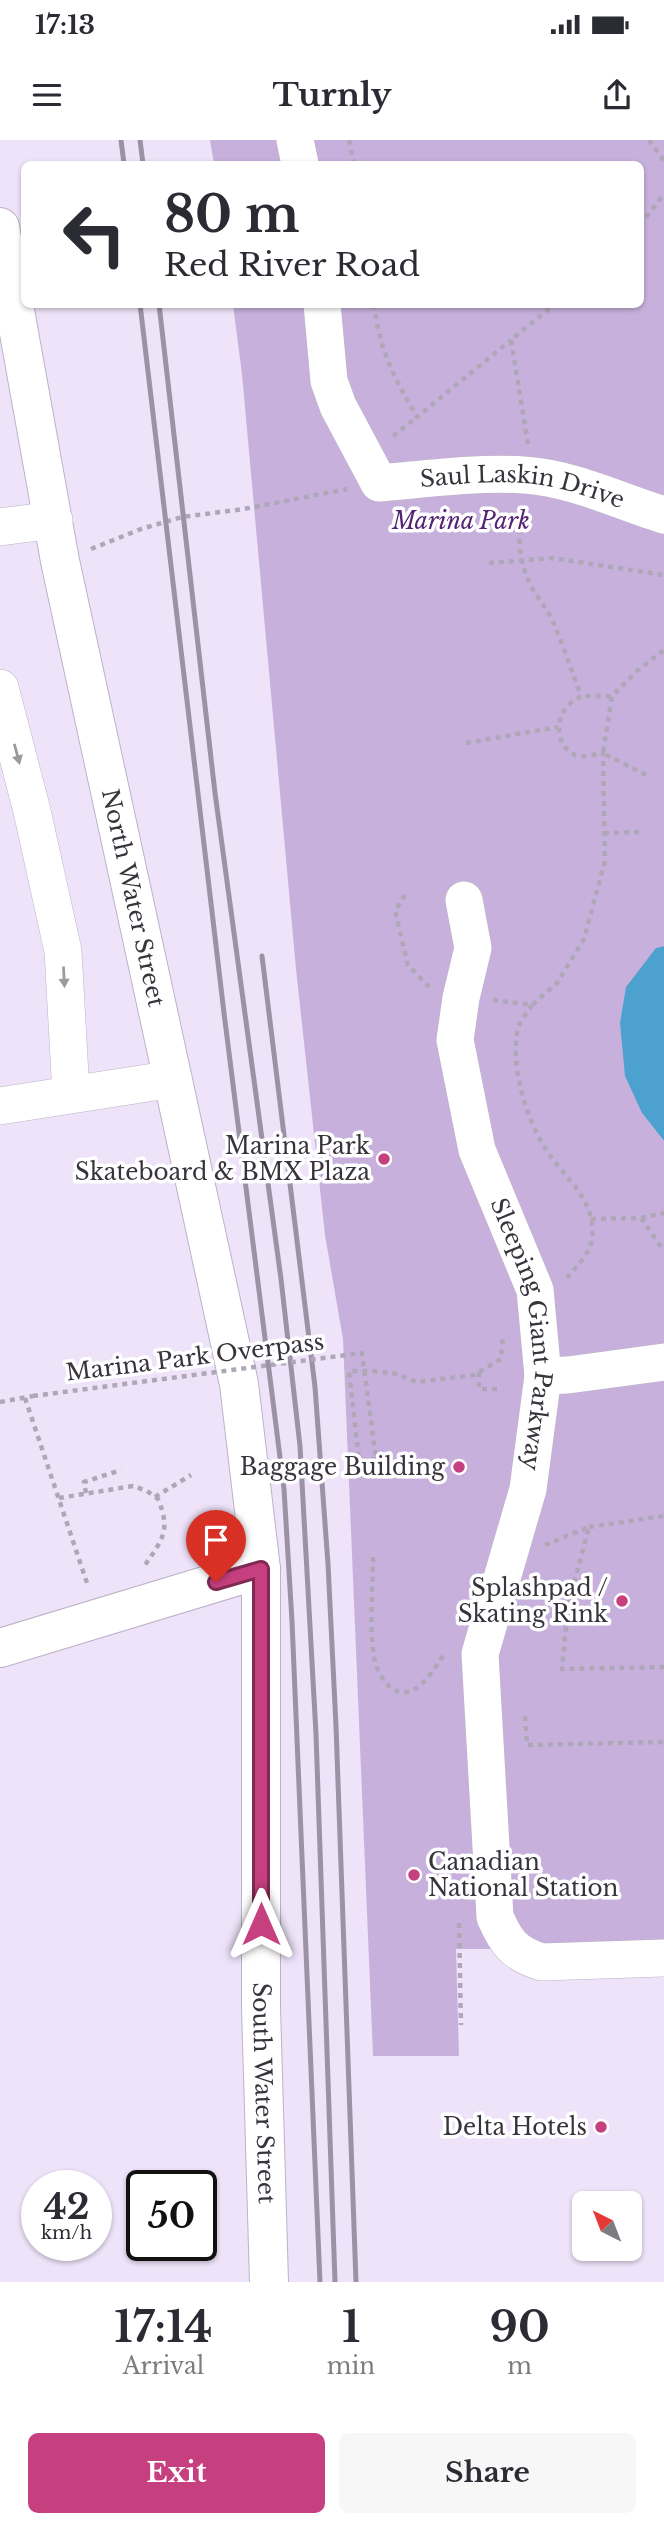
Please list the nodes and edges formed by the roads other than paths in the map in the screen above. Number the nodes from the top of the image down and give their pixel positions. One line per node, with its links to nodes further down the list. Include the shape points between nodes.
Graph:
1 (295, 140): 2 (street)
2 (299, 161)
3 (0, 227): 6 (main road, North Water Street)
4 (322, 308): 5 (street, Saul Laskin Drive, via 329,381 379,483 526,475)
5 (664, 515)
6 (54, 520): 7 (street); 10 (main road, North Water Street)
7 (0, 527)
8 (0, 688): 11 (street, one-way to 11, via 62,951)
9 (464, 900): 14 (street, Sleeping Giant Parkway, via 473,948 455,1040 477,1150 535,1290)
10 (173, 1079): 11 (street); 15 (main road, North Water Street, via 239,1384)
11 (71, 1094): 12 (street)
12 (0, 1106)
13 (664, 1362): 14 (street)
14 (543, 1376): 17 (street, Sleeping Giant Parkway, via 528,1489 481,1654 495,1917 515,1950 542,1962)
15 (261, 1569): 16 (main road); 18 (main road, South Water Street, via 261,2007)
16 (0, 1648)
17 (664, 1958)
18 (269, 2282)

